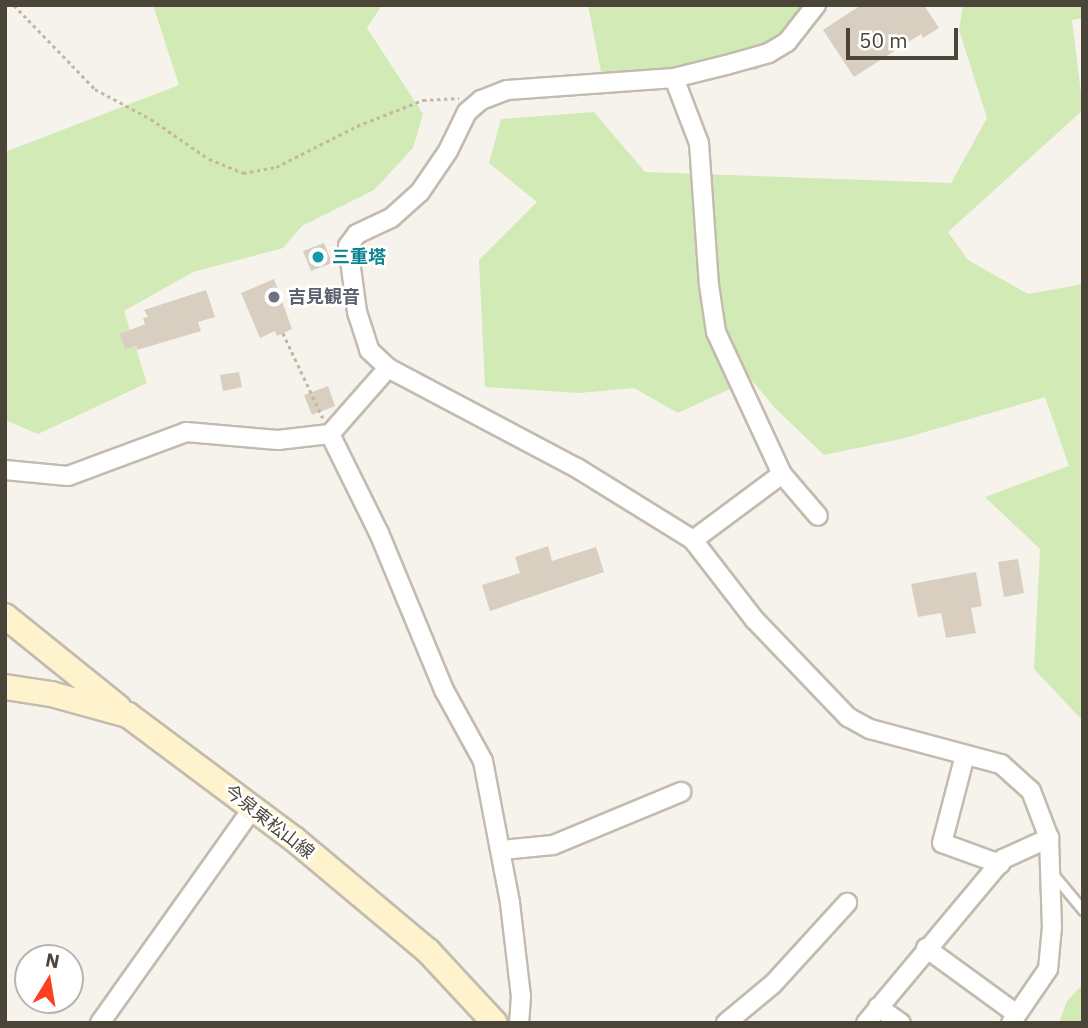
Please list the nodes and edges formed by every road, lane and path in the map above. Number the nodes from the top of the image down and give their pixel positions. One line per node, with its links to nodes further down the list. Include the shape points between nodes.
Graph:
1 (14, 5): 4 (path, via 95,89 209,159 243,173 276,167 357,126 423,100)
2 (816, 5): 3 (street, via 787,42 769,53)
3 (674, 78): 4 (street, via 507,90); 10 (street, via 699,144 716,331)
4 (490, 96): 6 (street, via 467,111 448,151 420,192 391,218 357,234 348,246 357,312 369,350)
5 (283, 332): 7 (path)
6 (388, 368): 8 (street); 12 (street, via 577,468)
7 (318, 407)
8 (330, 434): 9 (street, via 278,440 186,432 68,475); 20 (street, via 379,533 444,690 483,761)
9 (5, 470)
10 (782, 474): 11 (street); 12 (street)
11 (818, 516)
12 (693, 540): 16 (street, via 754,619 848,717 870,729)
13 (5, 616): 15 (main road)
14 (5, 687): 15 (main road, 今泉東松山線)
15 (128, 715): 18 (main road, 今泉東松山線)
16 (965, 754): 19 (street, via 1000,764 1031,791); 21 (street, via 942,843)
17 (681, 792): 20 (street, via 553,845)
18 (253, 808): 28 (street); 29 (main road, 今泉東松山線, via 428,951)
19 (1049, 838): 21 (street); 22 (street)
20 (502, 850): 30 (street, via 521,996)
21 (1000, 864): 25 (street)
22 (1050, 870): 24 (lane); 27 (street, via 1048,970)
23 (847, 903): 31 (street, via 773,984)
24 (1083, 909)
25 (926, 948): 26 (street); 27 (street)
26 (878, 1007): 32 (street); 33 (street)
27 (1013, 1018)
28 (100, 1023)
29 (495, 1023)
30 (519, 1023)
31 (726, 1023)
32 (866, 1023)
33 (901, 1023)

